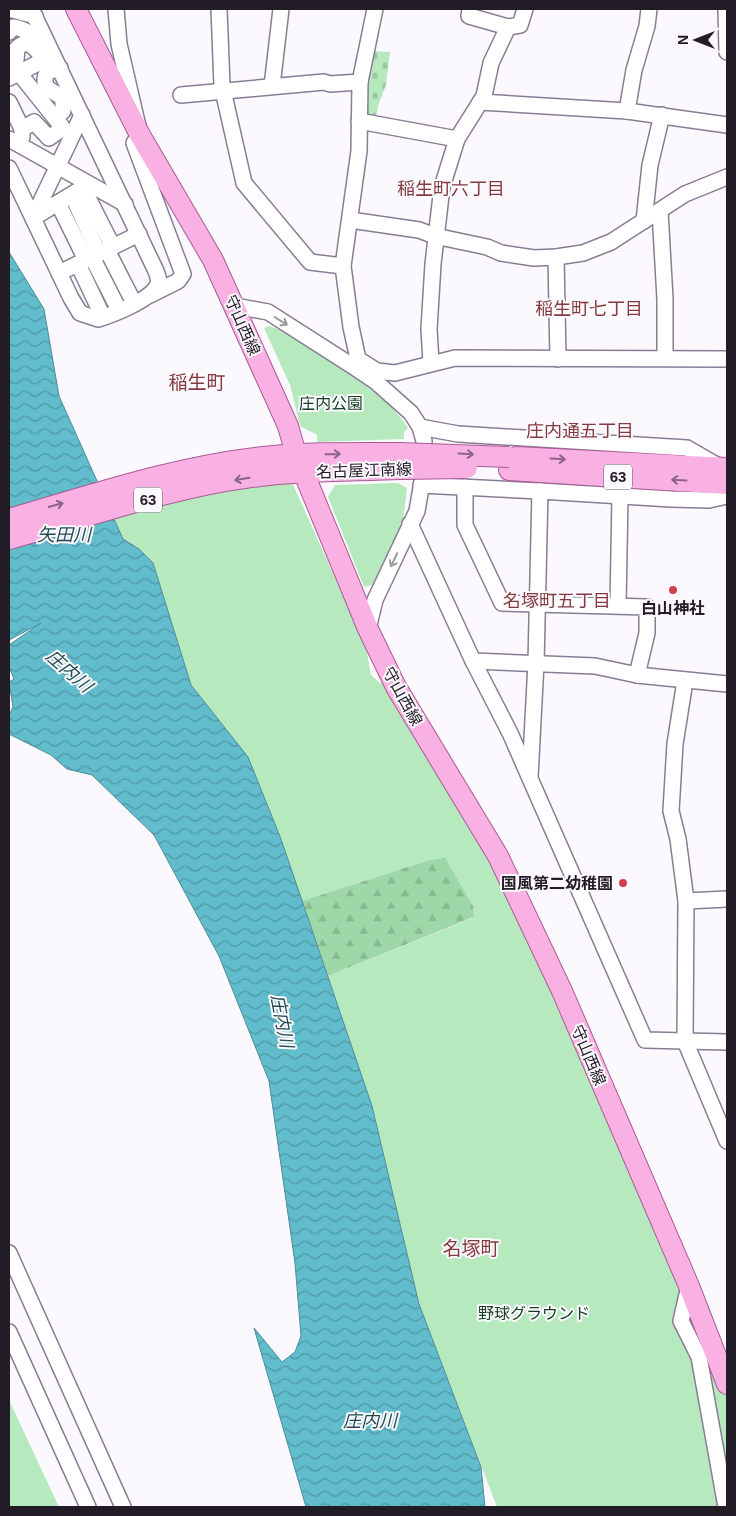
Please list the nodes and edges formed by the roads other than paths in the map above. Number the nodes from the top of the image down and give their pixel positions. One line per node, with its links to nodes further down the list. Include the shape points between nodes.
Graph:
1 (9, 9): 11 (street)
2 (76, 9): 31 (main road, 守山西線)
3 (116, 9): 31 (street, via 119,44)
4 (219, 9): 19 (street)
5 (281, 9): 18 (street)
6 (375, 9): 17 (street)
7 (470, 9): 12 (street, via 469,16)
8 (525, 9): 12 (street, via 520,25)
9 (649, 9): 24 (street, via 648,26 634,70)
10 (726, 9): 14 (street)
11 (33, 13): 15 (street)
12 (508, 27): 22 (street, via 491,63)
13 (9, 32): 16 (street, via 14,27 30,33 44,60)
14 (727, 52)
15 (60, 68): 25 (street); 27 (street, via 49,71 44,83 47,89 63,99 63,111)
16 (12, 73): 20 (street)
17 (360, 82): 18 (street); 28 (street)
18 (272, 86): 19 (street)
19 (223, 90): 21 (street); 48 (street, via 244,183 310,262)
20 (35, 94): 23 (street); 27 (street)
21 (181, 94)
22 (480, 102): 24 (street); 32 (street)
23 (10, 105): 30 (street)
24 (627, 111): 26 (street)
25 (82, 115): 34 (street); 39 (street)
26 (662, 115): 29 (street); 43 (street, via 650,165)
27 (56, 117): 30 (street, via 63,128 48,138 34,122)
28 (359, 121): 32 (street); 42 (street, via 359,151)
29 (727, 125)
30 (22, 129): 33 (street)
31 (140, 135): 57 (street, via 134,143 183,274 178,281); 60 (main road, 守山西線, via 213,260)
32 (457, 139): 45 (street, via 442,187)
33 (16, 142): 34 (street)
34 (58, 167): 37 (street); 41 (street)
35 (9, 168): 41 (street)
36 (727, 178): 40 (street, via 685,194)
37 (81, 189): 38 (street); 39 (street); 46 (street)
38 (58, 203): 41 (street); 46 (street)
39 (124, 204): 44 (street)
40 (660, 211): 43 (street); 63 (street)
41 (33, 218): 50 (street)
42 (350, 220): 45 (street, via 419,230); 48 (street)
43 (644, 220): 47 (street, via 598,248)
44 (139, 234): 46 (street); 57 (street, via 158,278 157,286)
45 (435, 236): 47 (street, via 487,246 500,253 534,258); 66 (street, via 429,329)
46 (96, 255): 49 (street); 50 (street); 51 (street); 53 (street)
47 (556, 257): 64 (street)
48 (343, 266): 67 (street, via 350,327 358,358 377,371)
49 (116, 267): 51 (street); 52 (street)
50 (59, 273): 55 (street)
51 (101, 274): 53 (street); 54 (street)
52 (123, 281): 54 (street); 58 (street)
53 (86, 282): 55 (street); 56 (street)
54 (108, 289): 56 (street); 61 (street)
55 (67, 290): 59 (street)
56 (93, 296): 59 (street); 62 (street)
57 (149, 296): 58 (street)
58 (134, 303): 61 (street)
59 (75, 305): 62 (street, via 80,313 90,318)
60 (235, 306): 68 (street, one-way to 68, via 268,312 354,367); 70 (main road, 守山西線, via 288,426)
61 (119, 310): 62 (street)
62 (103, 317)
63 (665, 358): 64 (street); 65 (street)
64 (558, 359): 66 (street, via 455,358)
65 (727, 359)
66 (431, 363): 67 (street)
67 (395, 373): 68 (street)
68 (401, 404): 69 (street)
69 (420, 427): 71 (street, via 458,434 687,448); 72 (street, via 424,441)
70 (294, 464): 71 (main road, 名古屋江南線 / 63, bridge, via 400,461 445,467 509,464); 77 (main road, 名古屋江南線 / 63, one-way to 70, via 104,490 194,470); 79 (main road, 名古屋江南線 / 63, one-way to 79, via 152,498); 82 (main road, 守山西線)
71 (725, 473)
72 (422, 485): 73 (street); 78 (street, via 417,511)
73 (465, 487): 74 (street); 80 (street, via 465,525 499,599 502,603)
74 (540, 491): 76 (street); 80 (street)
75 (727, 496): 76 (street, via 709,500)
76 (620, 497): 81 (street)
77 (9, 518)
78 (410, 524): 82 (street, one-way to 82, via 375,600); 83 (street)
79 (9, 539)
80 (537, 604): 81 (street); 84 (street)
81 (618, 605): 85 (street, via 647,607 647,633)
82 (368, 629): 95 (main road, 守山西線, via 396,687 498,856 562,991)
83 (473, 661): 84 (street); 88 (street)
84 (536, 663): 85 (street, via 595,666); 88 (street)
85 (637, 675): 86 (street)
86 (686, 681): 87 (street); 90 (street, via 675,744 671,811)
87 (727, 684)
88 (530, 779): 91 (street, via 645,1040)
89 (727, 899): 90 (street)
90 (686, 901): 91 (street)
91 (685, 1041): 92 (street); 93 (street)
92 (727, 1042)
93 (727, 1141)
94 (9, 1253): 99 (street)
95 (689, 1286): 97 (main road, 守山西線); 100 (street, via 681,1321 699,1357)
96 (9, 1332): 98 (street)
97 (727, 1384)
98 (88, 1507)
99 (123, 1507)
100 (726, 1507)

